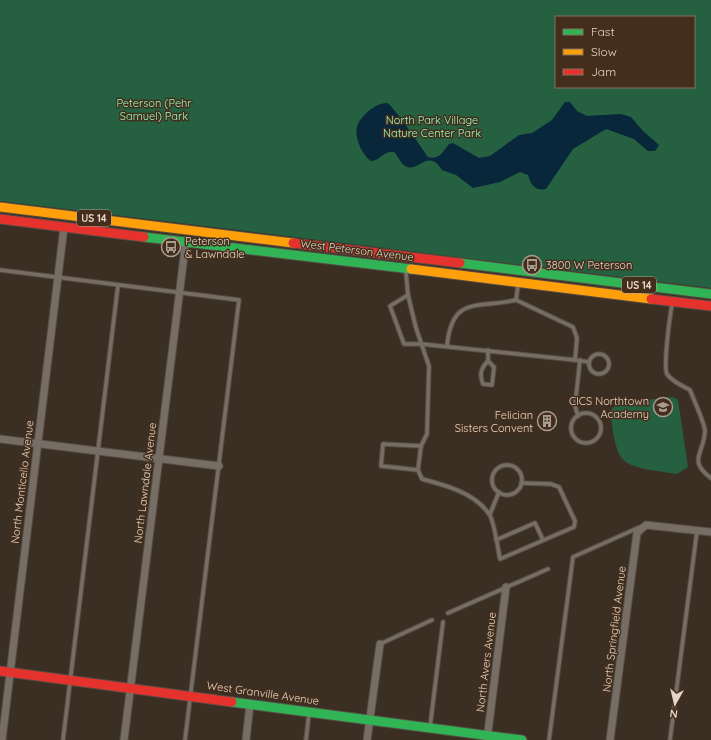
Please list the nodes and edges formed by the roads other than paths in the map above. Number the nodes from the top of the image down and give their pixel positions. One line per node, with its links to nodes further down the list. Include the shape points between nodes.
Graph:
1 (0, 207): 4 (main road, West Peterson Avenue / US 14)
2 (0, 219): 3 (main road, West Peterson Avenue / US 14)
3 (64, 226): 5 (main road, West Peterson Avenue / US 14); 10 (street, North Monticello Avenue)
4 (188, 230): 5 (street, North Lawndale Avenue); 6 (main road, West Peterson Avenue / US 14)
5 (186, 241): 7 (main road, West Peterson Avenue / US 14); 13 (street, North Lawndale Avenue)
6 (408, 257): 7 (lane); 9 (main road, West Peterson Avenue / US 14)
7 (406, 268): 11 (main road, West Peterson Avenue / US 14); 15 (lane)
8 (0, 270): 10 (lane)
9 (520, 270): 11 (lane); 14 (main road, West Peterson Avenue / US 14)
10 (58, 277): 12 (lane); 28 (street, North Monticello Avenue)
11 (519, 282): 16 (lane); 17 (main road, West Peterson Avenue / US 14)
12 (118, 285): 13 (lane); 30 (lane)
13 (180, 293): 31 (street, North Lawndale Avenue); 32 (lane, via 239,300)
14 (711, 294)
15 (408, 295): 19 (lane); 19 (lane, via 390,306 404,344)
16 (516, 300): 20 (lane, via 470,306 460,310 452,321); 23 (lane, via 573,327 577,338)
17 (672, 301): 18 (main road, West Peterson Avenue / US 14); 34 (lane, via 667,374 690,390 705,431 697,464 702,472)
18 (711, 306)
19 (421, 344): 20 (lane); 29 (lane, via 429,366 429,398 427,434)
20 (447, 346): 21 (lane)
21 (488, 350): 22 (lane); 23 (lane)
22 (488, 360): 22 (lane, via 494,368 492,385 483,384 480,378 481,367)
23 (575, 360): 24 (lane)
24 (580, 360): 25 (lane); 26 (lane, via 574,406)
25 (589, 362): 25 (lane, via 592,371 599,374 605,372 609,366 608,359 603,354 593,356)
26 (578, 416): 26 (lane, via 571,426 575,438 582,442 594,440 601,430 597,418 586,413)
27 (0, 439): 28 (street)
28 (38, 444): 30 (street); 50 (street, North Monticello Avenue)
29 (421, 446): 33 (lane); 33 (lane, via 383,444 381,466)
30 (98, 451): 31 (street); 51 (lane)
31 (159, 459): 32 (street); 52 (street, North Lawndale Avenue)
32 (219, 466): 53 (lane)
33 (418, 470): 37 (lane, via 422,479 443,484 470,496)
34 (711, 478)
35 (521, 482): 36 (lane, via 514,493 507,495); 36 (lane, via 520,474 515,468 503,466 496,470 492,478 493,486); 42 (lane, via 559,487 575,521 574,527)
36 (499, 492): 37 (lane)
37 (490, 514): 41 (lane)
38 (646, 525): 39 (street); 67 (lane, via 572,557); 68 (street, North Springfield Avenue, via 637,533)
39 (697, 531): 40 (street); 69 (lane)
40 (711, 532)
41 (496, 540): 42 (lane, via 535,523); 42 (lane, via 500,559)
42 (543, 540)
43 (548, 569): 44 (lane)
44 (506, 587): 45 (lane); 58 (street, North Avers Avenue)
45 (448, 613)
46 (432, 620): 48 (lane)
47 (443, 622): 57 (lane)
48 (380, 644): 56 (street)
49 (0, 670): 50 (main road, West Granville Avenue)
50 (10, 672): 51 (main road, West Granville Avenue); 59 (street, North Monticello Avenue)
51 (70, 680): 52 (main road, West Granville Avenue); 60 (lane)
52 (131, 688): 53 (main road, West Granville Avenue); 61 (street, North Lawndale Avenue)
53 (190, 696): 54 (main road, West Granville Avenue); 62 (lane)
54 (250, 704): 55 (main road, West Granville Avenue); 63 (street)
55 (310, 712): 56 (main road, West Granville Avenue); 64 (lane)
56 (370, 720): 57 (main road, West Granville Avenue); 65 (street)
57 (430, 728): 58 (main road, West Granville Avenue)
58 (487, 738): 66 (main road, West Granville Avenue)
59 (2, 740)
60 (63, 740)
61 (124, 740)
62 (185, 740)
63 (246, 740)
64 (306, 740)
65 (367, 740)
66 (522, 740)
67 (549, 740)
68 (610, 740)
69 (670, 740)

